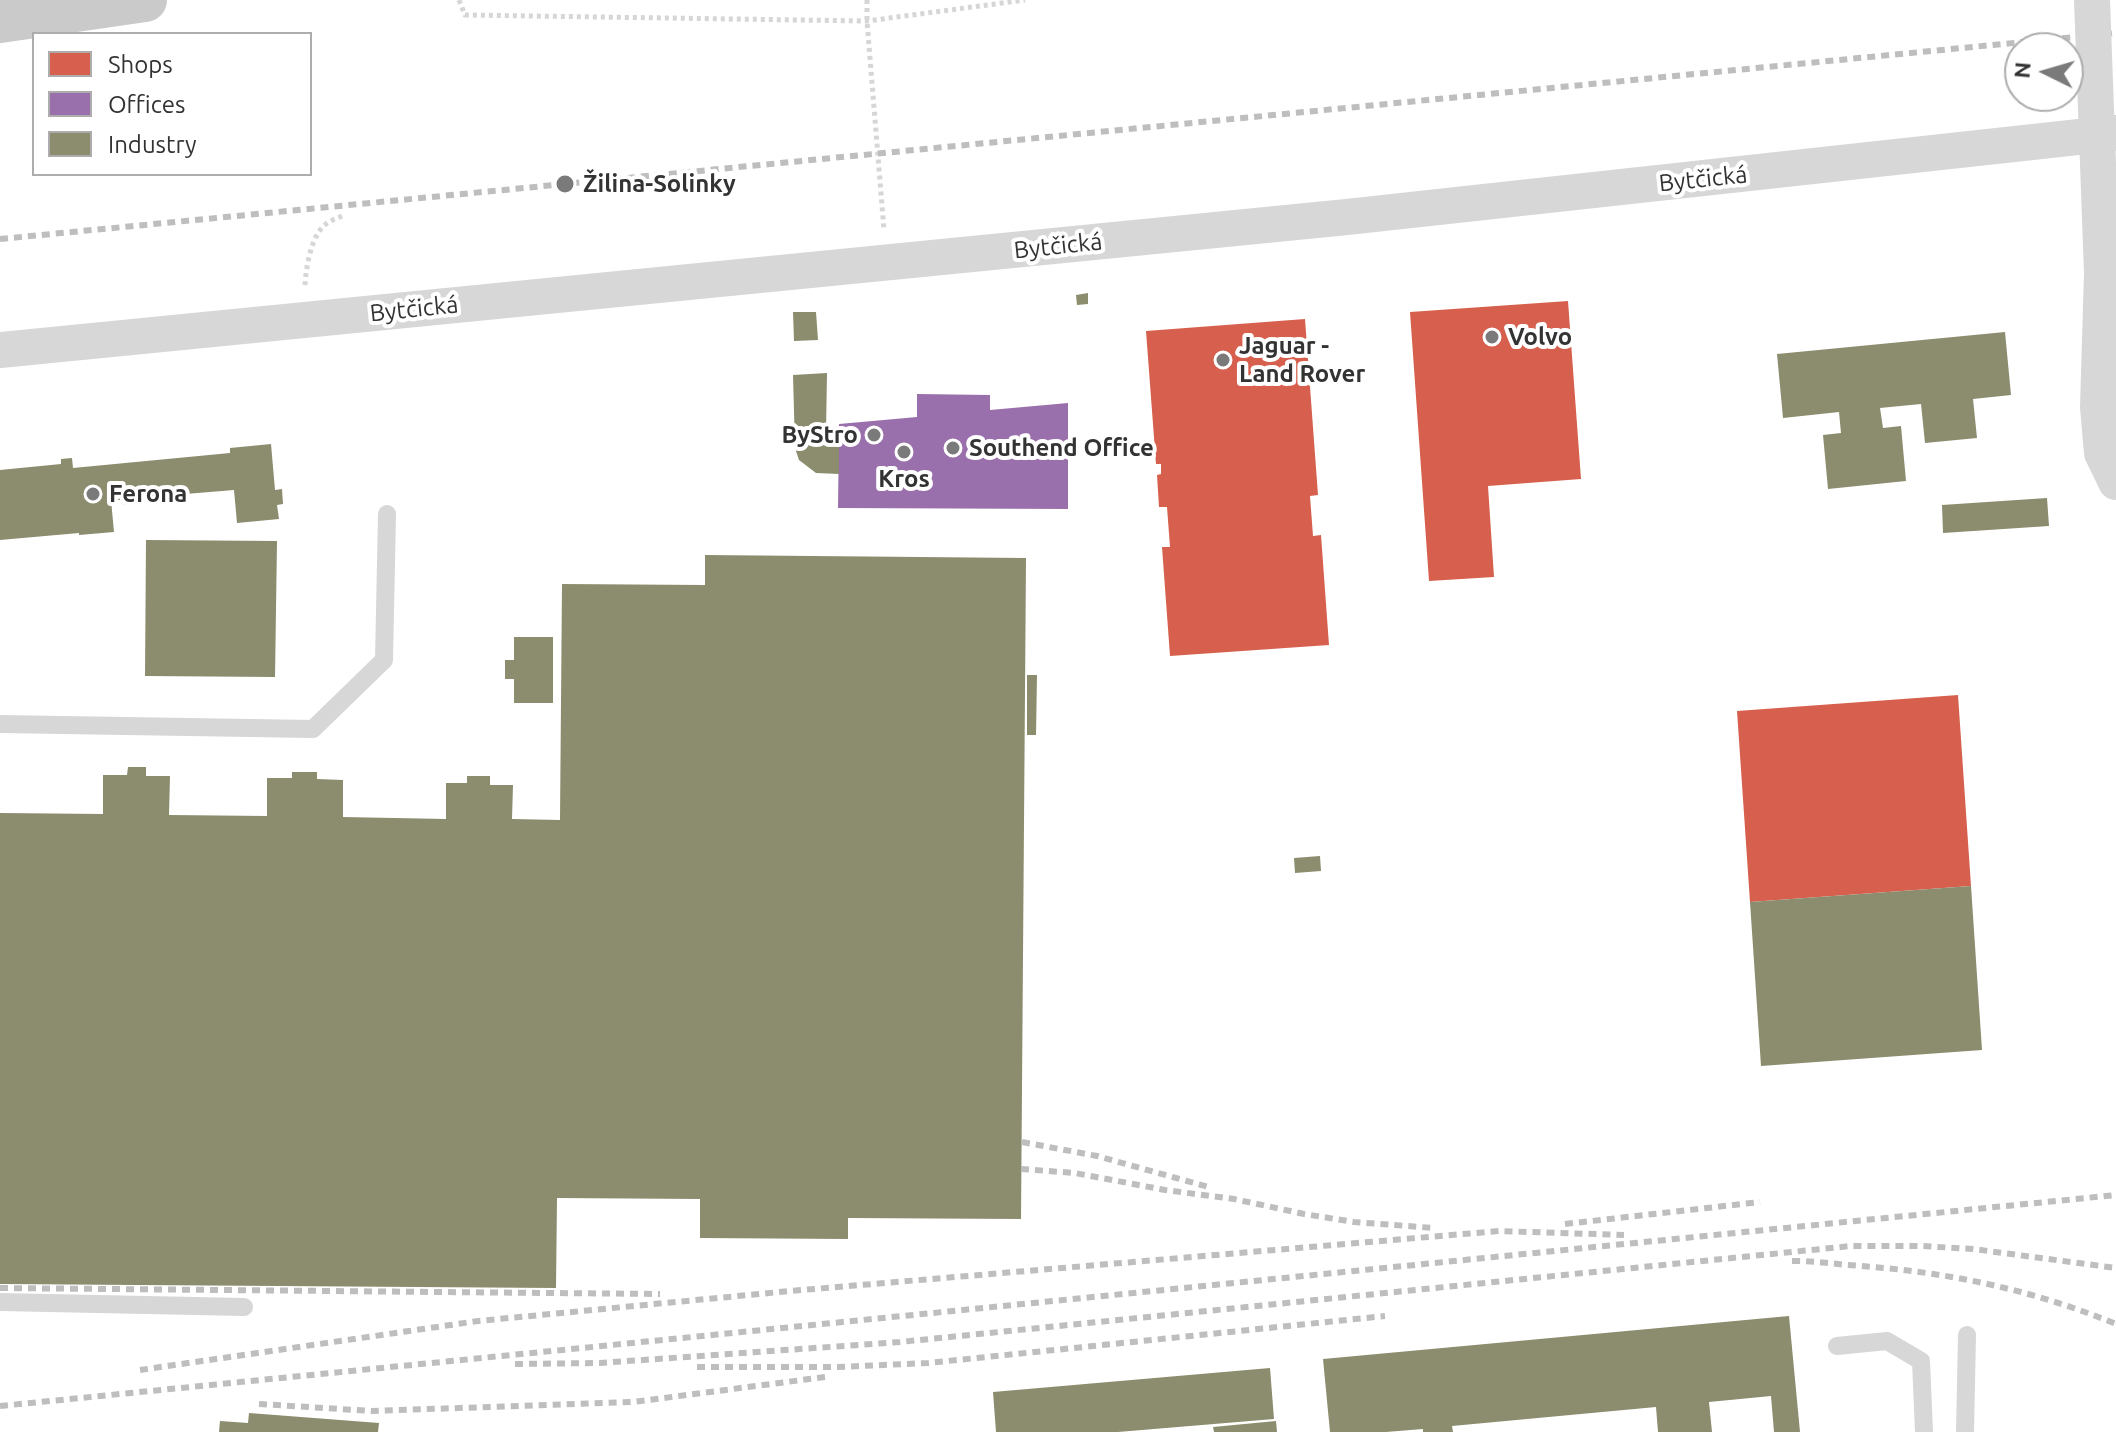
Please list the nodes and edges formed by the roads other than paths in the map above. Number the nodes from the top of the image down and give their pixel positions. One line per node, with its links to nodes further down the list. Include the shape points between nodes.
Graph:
1 (145, 0): 3 (main road)
2 (2092, 0): 6 (street, bridge, via 2102,273 2098,407 2102,453)
3 (0, 21)
4 (2116, 133): 5 (street, Bytčická, via 1316,220)
5 (0, 350)
6 (2116, 482)
7 (387, 514): 8 (lane, via 384,660 313,729)
8 (0, 724)
9 (0, 1302): 10 (lane)
10 (244, 1307)
11 (1967, 1335): 14 (lane)
12 (1837, 1346): 13 (lane, via 1887,1341 1921,1361)
13 (1924, 1432)
14 (1965, 1432)

